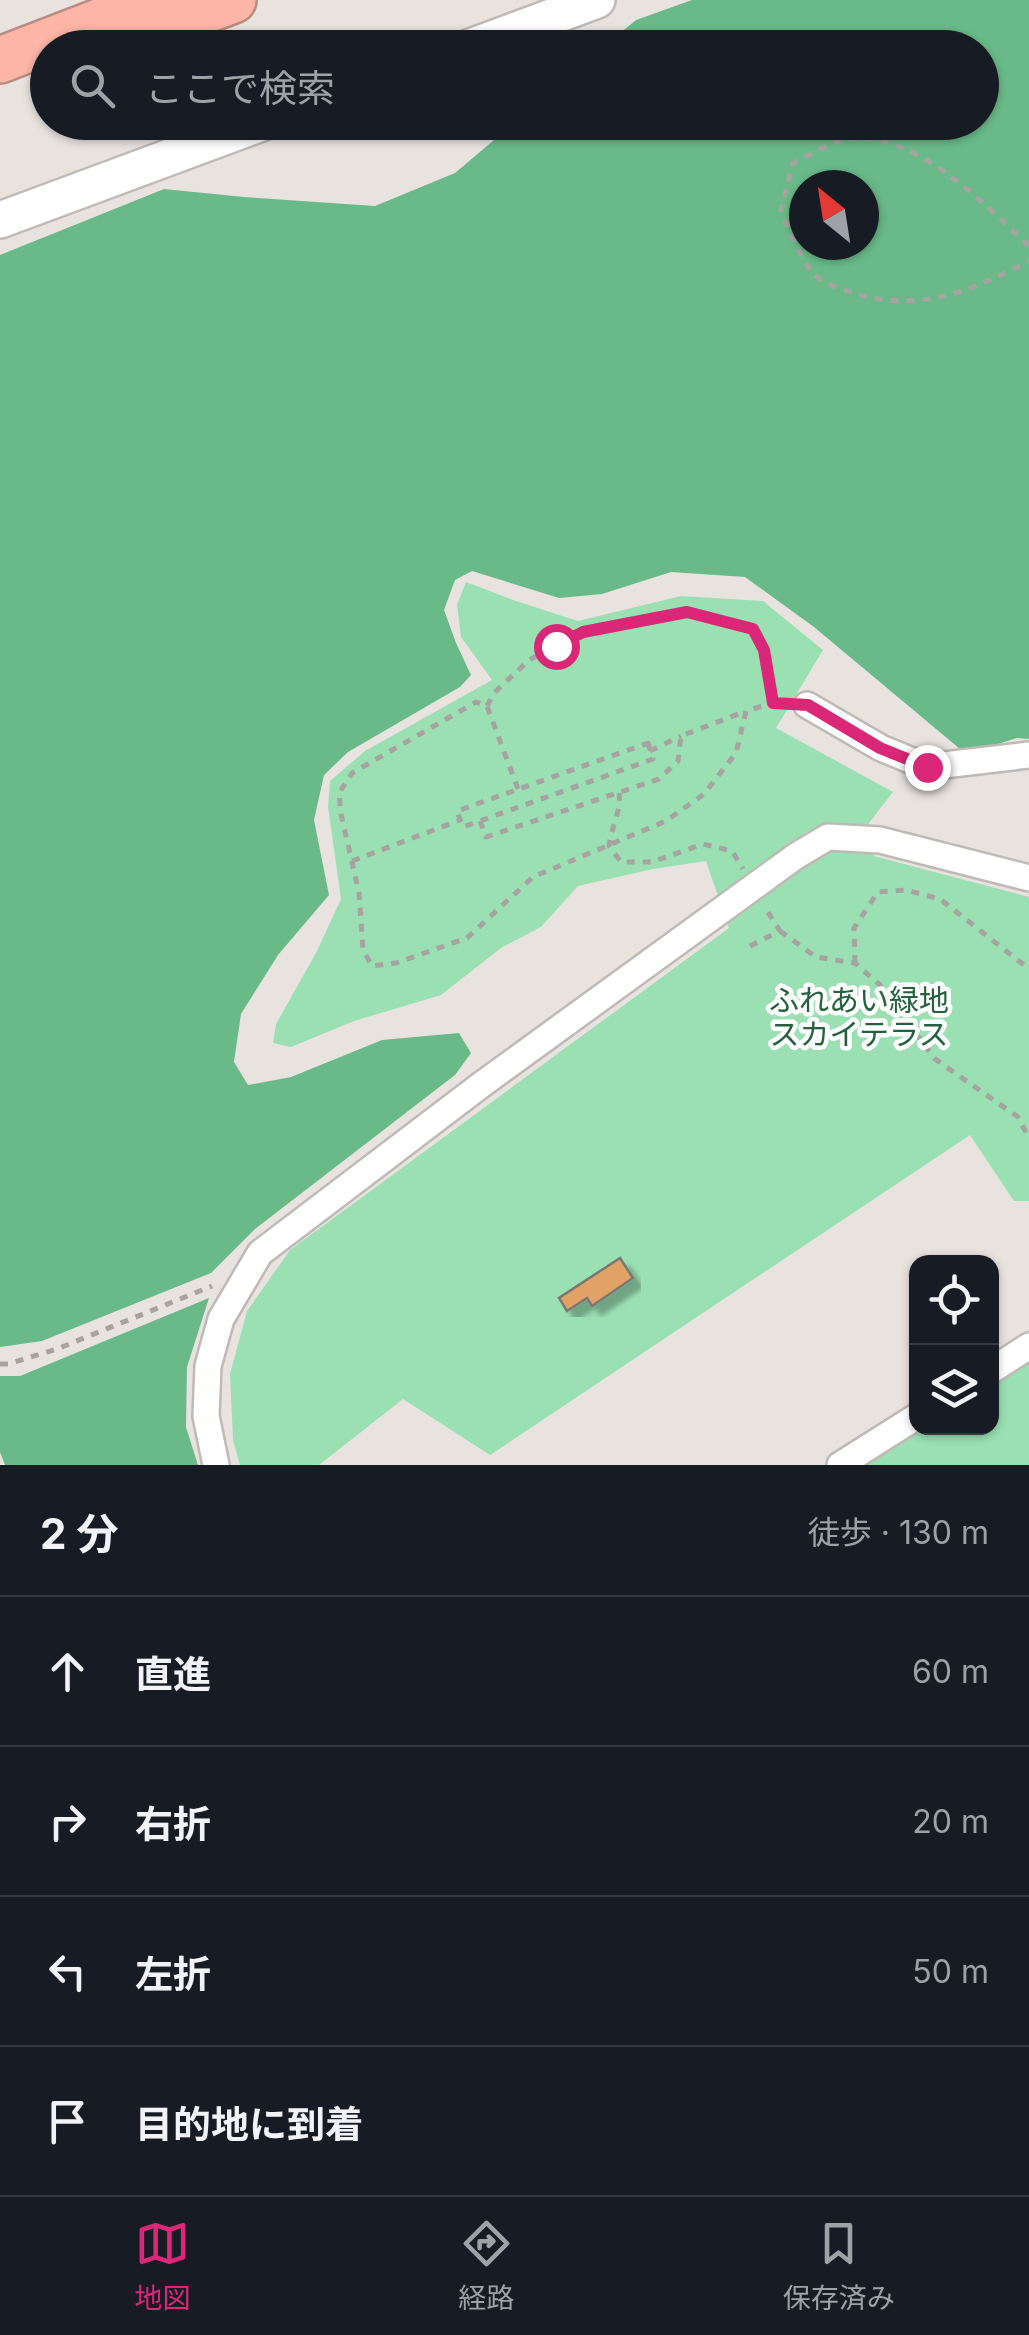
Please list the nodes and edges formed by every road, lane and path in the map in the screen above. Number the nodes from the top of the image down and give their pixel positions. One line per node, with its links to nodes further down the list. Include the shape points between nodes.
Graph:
1 (156, 0): 4 (highway)
2 (232, 0): 5 (highway)
3 (597, 0): 6 (main road)
4 (78, 30)
5 (154, 30)
6 (516, 30)
7 (30, 48): 8 (highway)
8 (0, 60)
9 (30, 77): 10 (highway)
10 (0, 88)
11 (216, 140): 14 (main road)
12 (843, 140): 16 (path, via 793,163 781,210 812,274 866,298 900,302 944,298)
13 (872, 140): 15 (path, via 902,145 974,193)
14 (0, 220)
15 (1029, 246)
16 (1029, 261)
17 (773, 703): 18 (path); 19 (path, via 764,650 753,629 687,612 583,632 530,660); 20 (path)
18 (808, 705): 23 (street, via 927,767)
19 (487, 706): 24 (path); 29 (path, via 476,702 352,773 340,794)
20 (746, 712): 21 (path); 28 (path, via 736,753 704,794)
21 (681, 736): 22 (path); 25 (path, via 678,762 660,779)
22 (650, 751): 24 (path, via 648,743); 27 (path, via 653,759)
23 (1029, 754)
24 (518, 789): 26 (path, via 457,811)
25 (618, 793): 27 (path, via 486,837); 28 (path)
26 (460, 820): 27 (path, via 463,827); 29 (path)
27 (480, 821)
28 (609, 846): 29 (path, via 533,877 467,938 372,966 363,950); 31 (path, via 621,862 652,862 702,844 732,851)
29 (352, 861)
30 (1029, 878): 31 (street, via 880,840 828,838)
31 (753, 887): 32 (path); 37 (street, via 260,1253)
32 (780, 930): 33 (path); 34 (path, via 816,957)
33 (750, 946)
34 (855, 963): 35 (path, via 854,928 878,892 906,890 940,898); 36 (path, via 880,985 935,1060 1018,1117)
35 (1029, 969)
36 (1029, 1138)
37 (250, 1271): 39 (path, via 57,1350); 42 (street, via 221,1319 208,1366 206,1416)
38 (1029, 1346): 40 (street)
39 (0, 1364)
40 (999, 1365)
41 (909, 1421): 43 (street)
42 (216, 1465)
43 (840, 1465)

